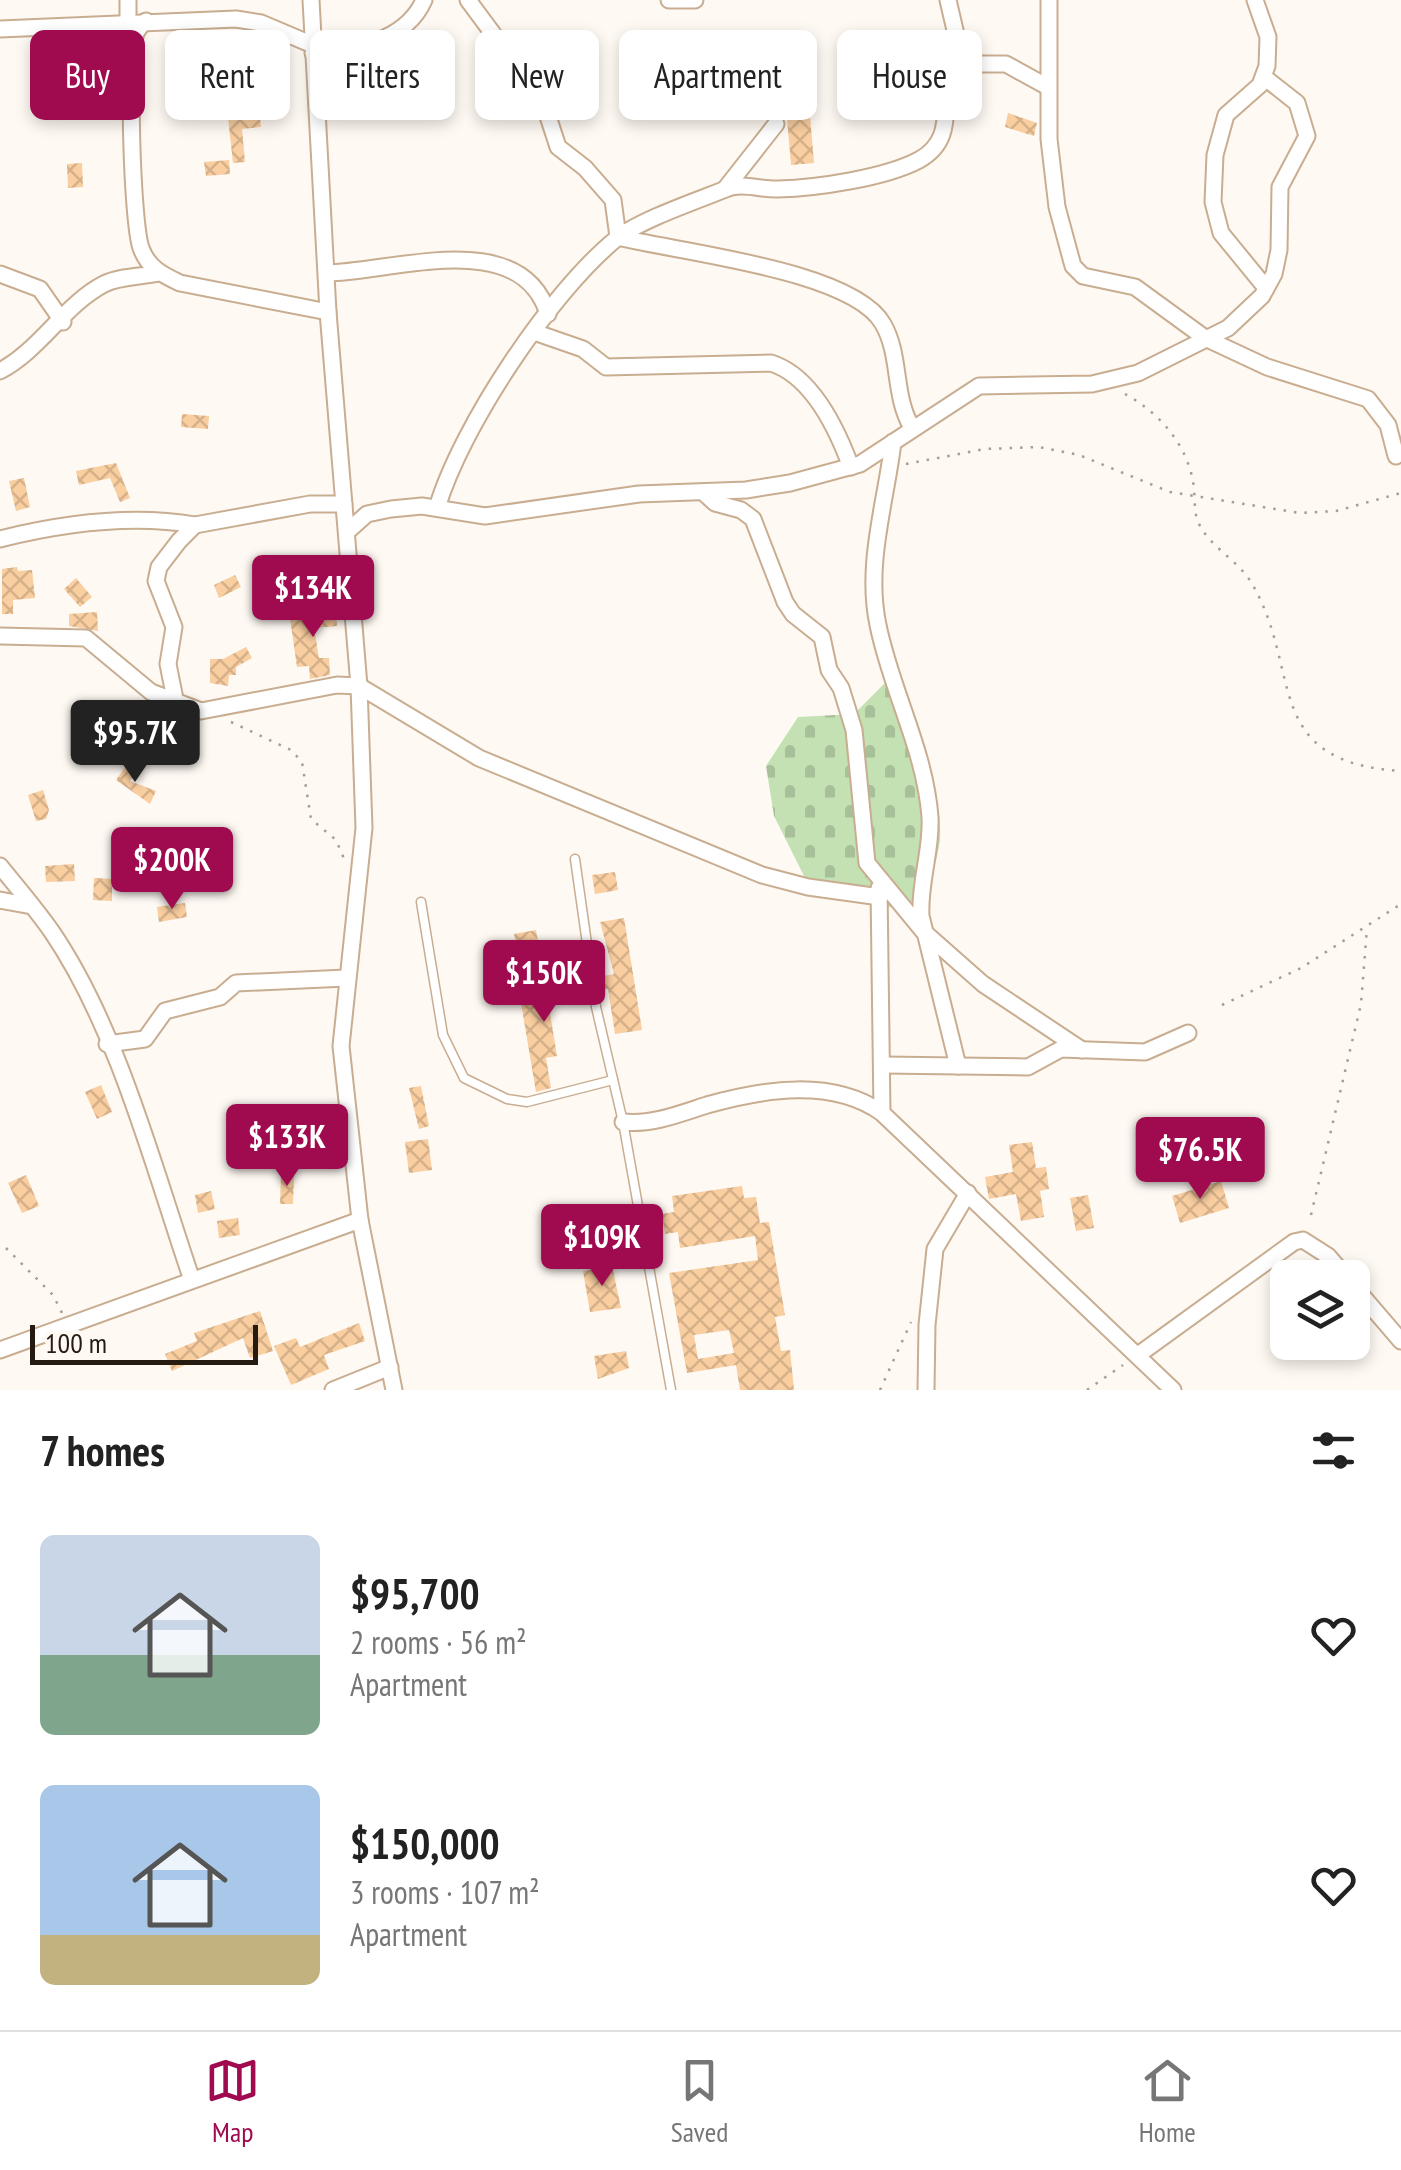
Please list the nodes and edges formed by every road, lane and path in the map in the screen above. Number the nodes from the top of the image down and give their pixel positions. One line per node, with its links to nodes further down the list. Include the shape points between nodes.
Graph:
1 (128, 0): 11 (street)
2 (311, 0): 13 (street)
3 (424, 0): 14 (street)
4 (468, 0): 24 (street, via 543,101 558,148 613,200)
5 (669, 0): 6 (street)
6 (695, 0)
7 (948, 0): 15 (street)
8 (1048, 0): 19 (street)
9 (1255, 0): 18 (street, via 1268,37)
10 (146, 21): 11 (street); 16 (street, via 249,20); 25 (street, via 136,35 133,68 134,212 142,252)
11 (128, 22): 12 (street)
12 (0, 29)
13 (312, 30)
14 (393, 30)
15 (955, 30)
16 (310, 48)
17 (982, 62): 19 (street, via 1006,64)
18 (1264, 77): 28 (street, via 1297,102 1307,136 1280,187 1279,250); 28 (street, via 1226,114 1213,202 1221,232)
19 (1046, 86): 33 (street, via 1056,207 1073,266 1083,276 1134,287)
20 (317, 120): 26 (street)
21 (947, 120): 23 (street, via 939,142 917,161 806,187)
22 (776, 124): 23 (street)
23 (725, 189): 24 (street)
24 (618, 238): 30 (street); 36 (street, via 733,259 852,296 884,324 901,409)
25 (158, 273): 29 (street, via 225,294); 31 (street, via 108,282)
26 (326, 273): 29 (street); 30 (street, via 428,259 502,266 534,283)
27 (0, 274): 31 (street, via 40,290)
28 (1266, 288): 33 (street, via 1244,316)
29 (328, 312): 44 (street)
30 (548, 314): 32 (street)
31 (63, 322): 34 (street)
32 (534, 332): 40 (street, via 584,349 606,367 784,368 834,428); 45 (street, via 464,442)
33 (1205, 338): 36 (street, via 1120,379 979,386); 38 (street, via 1267,367 1368,400 1388,426)
34 (0, 371)
35 (1121, 391): 43 (path, via 1152,408 1172,433)
36 (912, 426): 37 (street)
37 (893, 442): 39 (street); 40 (street)
38 (1396, 456)
39 (890, 464): 43 (path, via 1038,447); 66 (street, via 874,598 922,764 930,818 919,891)
40 (852, 466): 41 (street, via 790,483)
41 (703, 492): 45 (street, via 639,494 485,516); 59 (street, via 753,520 785,602 822,637 851,716 862,849)
42 (1401, 493): 43 (path, via 1300,514)
43 (1194, 497): 55 (path, via 1205,532 1252,584 1294,716 1332,755 1369,769)
44 (344, 504): 46 (street); 47 (street)
45 (436, 508): 47 (street, via 378,511)
46 (195, 525): 48 (street, via 125,520); 53 (street, via 156,574 174,628 168,664)
47 (348, 531): 52 (street)
48 (0, 540)
49 (0, 636): 50 (street)
50 (36, 636): 51 (street); 53 (street, via 94,642 139,683)
51 (0, 648)
52 (359, 686): 54 (street); 60 (street, via 479,758 762,875); 67 (street, via 364,828)
53 (176, 704): 54 (street)
54 (201, 711): 58 (path, via 291,750 302,762 311,819 336,840)
55 (1401, 771)
56 (575, 859): 74 (lane)
57 (0, 866): 64 (street)
58 (347, 870)
59 (878, 879): 60 (street); 66 (street)
60 (880, 898): 72 (street)
61 (0, 900): 64 (street)
62 (421, 902): 74 (lane, via 444,1036 464,1078 527,1102)
63 (1401, 904): 65 (path)
64 (32, 906): 70 (street, via 72,968)
65 (1367, 928): 68 (path); 78 (path, via 1360,1004)
66 (923, 931): 71 (street, via 983,984); 73 (street)
67 (346, 978): 70 (street, via 236,984 220,997 165,1011 145,1039); 79 (street, via 341,1046)
68 (1222, 1004)
69 (1188, 1033): 71 (street, via 1145,1052)
70 (107, 1044): 82 (street)
71 (1082, 1050): 73 (street, via 1062,1049 1028,1067)
72 (883, 1065): 73 (street); 75 (street)
73 (958, 1066)
74 (613, 1080): 76 (lane)
75 (882, 1113): 76 (street, via 852,1095 820,1089); 77 (street)
76 (622, 1122): 92 (lane)
77 (968, 1193): 88 (street); 94 (street, via 935,1248)
78 (1311, 1215)
79 (360, 1220): 82 (street); 89 (street)
80 (6, 1248): 85 (path, via 53,1295)
81 (1331, 1260): 88 (street, via 1303,1240 1294,1242)
82 (192, 1280): 85 (street)
83 (1370, 1305): 86 (street)
84 (916, 1312): 93 (path)
85 (67, 1324): 87 (street)
86 (1401, 1342)
87 (0, 1350)
88 (1138, 1355): 95 (path); 96 (street)
89 (390, 1367): 90 (street); 91 (street)
90 (333, 1390)
91 (394, 1390)
92 (671, 1390)
93 (880, 1390)
94 (926, 1390)
95 (1087, 1390)
96 (1172, 1390)

